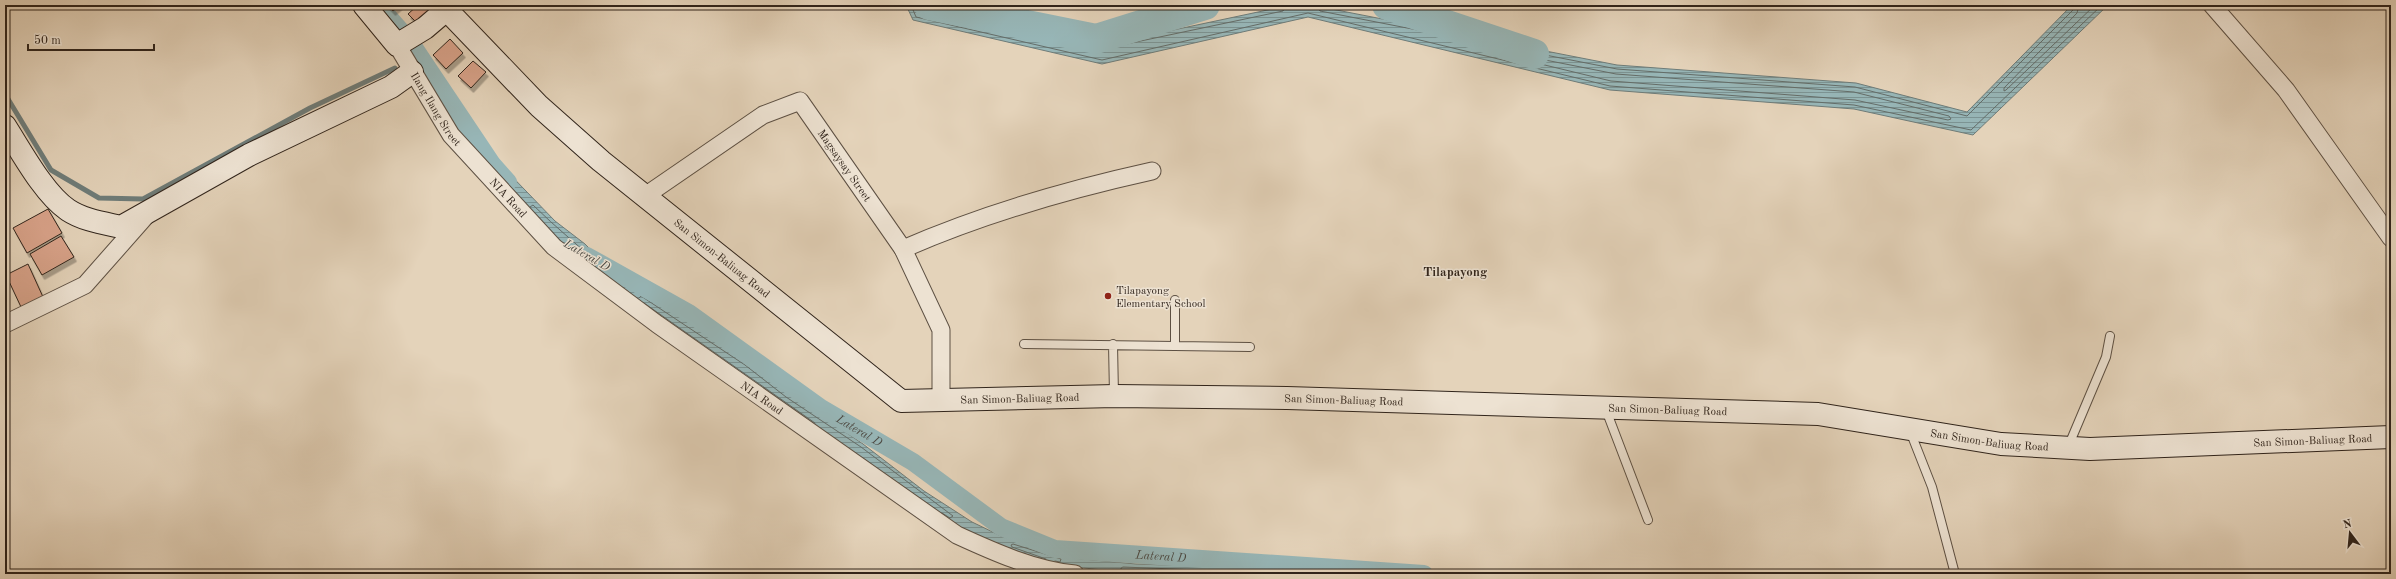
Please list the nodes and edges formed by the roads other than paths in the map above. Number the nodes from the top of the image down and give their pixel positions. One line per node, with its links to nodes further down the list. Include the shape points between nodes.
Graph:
1 (364, 5): 4 (main road)
2 (2212, 5): 11 (street, via 2286,90)
3 (447, 7): 4 (main road, via 425,28); 9 (main road, San Simon-Baliuag Road, via 539,106)
4 (397, 45): 5 (street, Ilang Ilang Street)
5 (412, 72): 7 (street, Ilang Ilang Street, via 451,135); 10 (main road, via 390,87 249,155)
6 (5, 126): 10 (main road, via 43,185 67,210 94,222 121,227)
7 (482, 168): 27 (street, NIA Road, via 554,247 657,324 911,505 957,535 999,554 1048,569)
8 (1152, 171): 12 (street, via 1085,186 1006,209)
9 (645, 196): 12 (street, Magsaysay Street, via 763,115 800,101); 21 (main road, San Simon-Baliuag Road, via 901,401)
10 (150, 212): 14 (street, via 85,285)
11 (2391, 238)
12 (902, 249): 21 (street, Magsaysay Street, via 941,330)
13 (1175, 300): 18 (lane)
14 (5, 324)
15 (2110, 336): 25 (lane, via 2106,357)
16 (1024, 344): 17 (lane)
17 (1114, 344): 18 (lane); 20 (lane)
18 (1176, 346): 19 (lane)
19 (1250, 347)
20 (1114, 396): 21 (main road, San Simon-Baliuag Road); 22 (main road, San Simon-Baliuag Road)
21 (941, 400)
22 (1605, 407): 23 (main road, San Simon-Baliuag Road, via 1818,414); 26 (lane)
23 (1909, 429): 25 (main road, San Simon-Baliuag Road, via 2001,444); 28 (lane, via 1932,486)
24 (2391, 437): 25 (main road, San Simon-Baliuag Road, via 2090,449)
25 (2068, 447)
26 (1648, 520)
27 (1075, 574)
28 (1955, 574)

